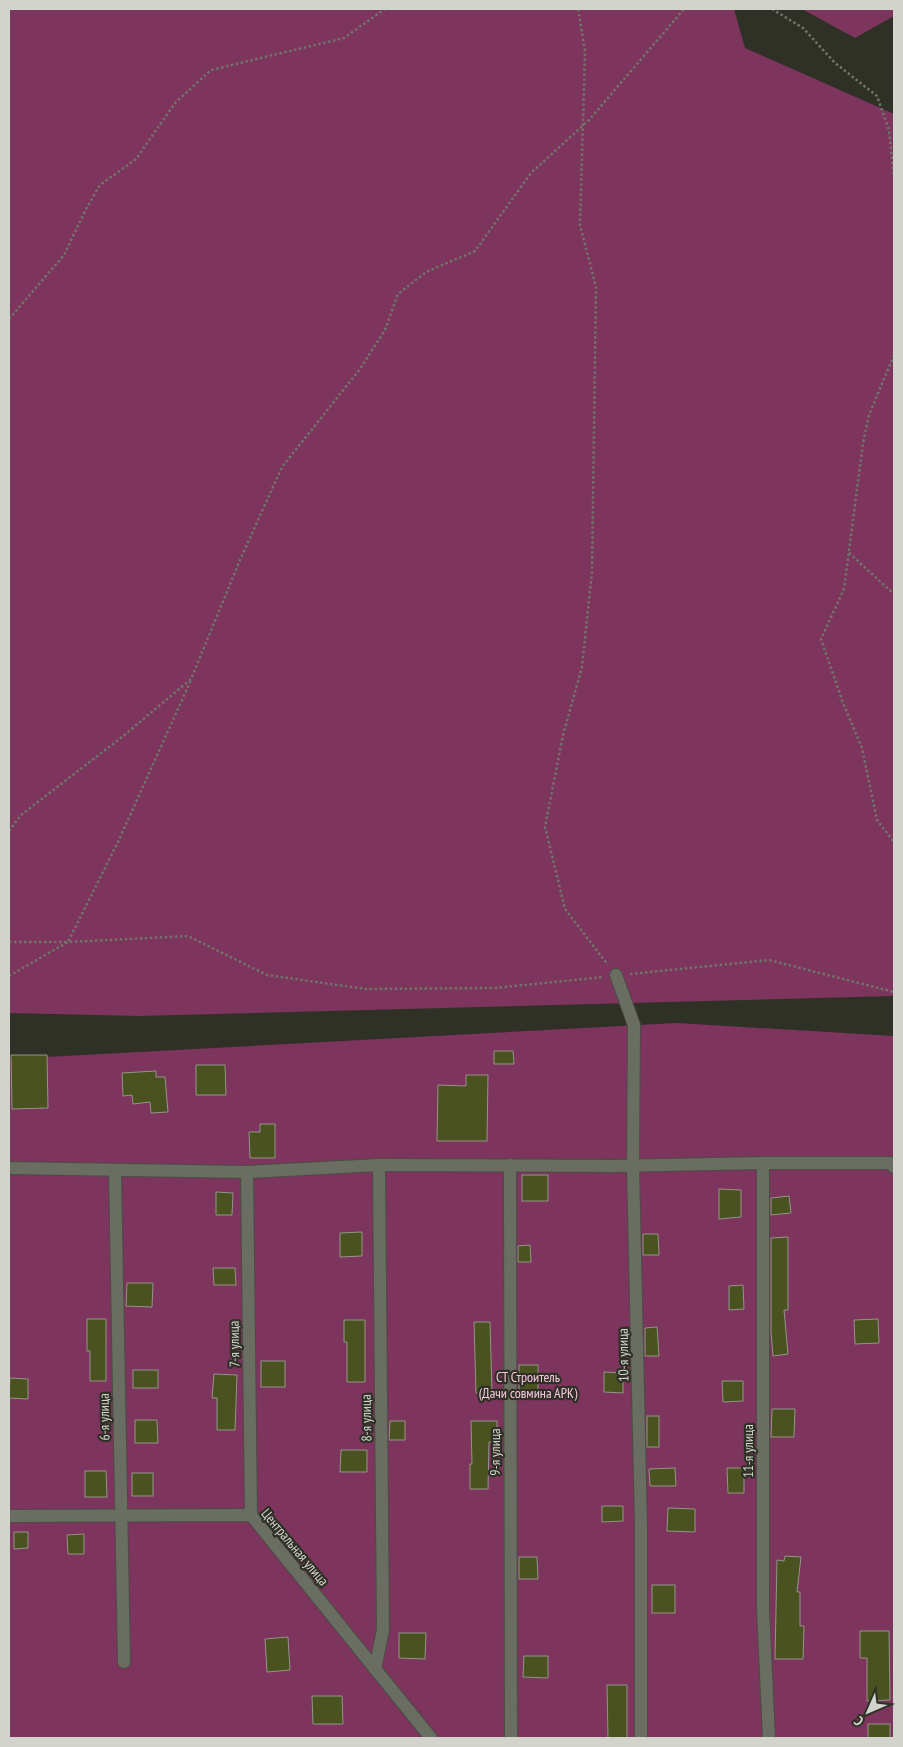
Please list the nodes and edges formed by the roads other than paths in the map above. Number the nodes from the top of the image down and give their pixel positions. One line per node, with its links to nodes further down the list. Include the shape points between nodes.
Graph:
1 (616, 975): 5 (street, 10-я улица, via 634,1025)
2 (763, 1163): 5 (street); 6 (street, via 890,1163); 18 (street, 11-я улица, via 763,1599)
3 (379, 1165): 4 (street); 9 (street); 14 (street, 8-я улица, via 383,1630)
4 (510, 1165): 5 (street); 16 (street, 9-я улица)
5 (633, 1166): 17 (street, 10-я улица, via 641,1526)
6 (894, 1167)
7 (9, 1168): 8 (street)
8 (116, 1171): 9 (street); 12 (street, 6-я улица)
9 (247, 1172): 10 (street, 7-я улица)
10 (251, 1515): 12 (street, Центральная улица); 14 (street, Центральная улица)
11 (9, 1516): 12 (street, Центральная улица)
12 (121, 1516): 13 (street, 6-я улица)
13 (124, 1662)
14 (375, 1669): 15 (street, Центральная улица)
15 (430, 1738)
16 (511, 1738)
17 (641, 1738)
18 (769, 1738)

